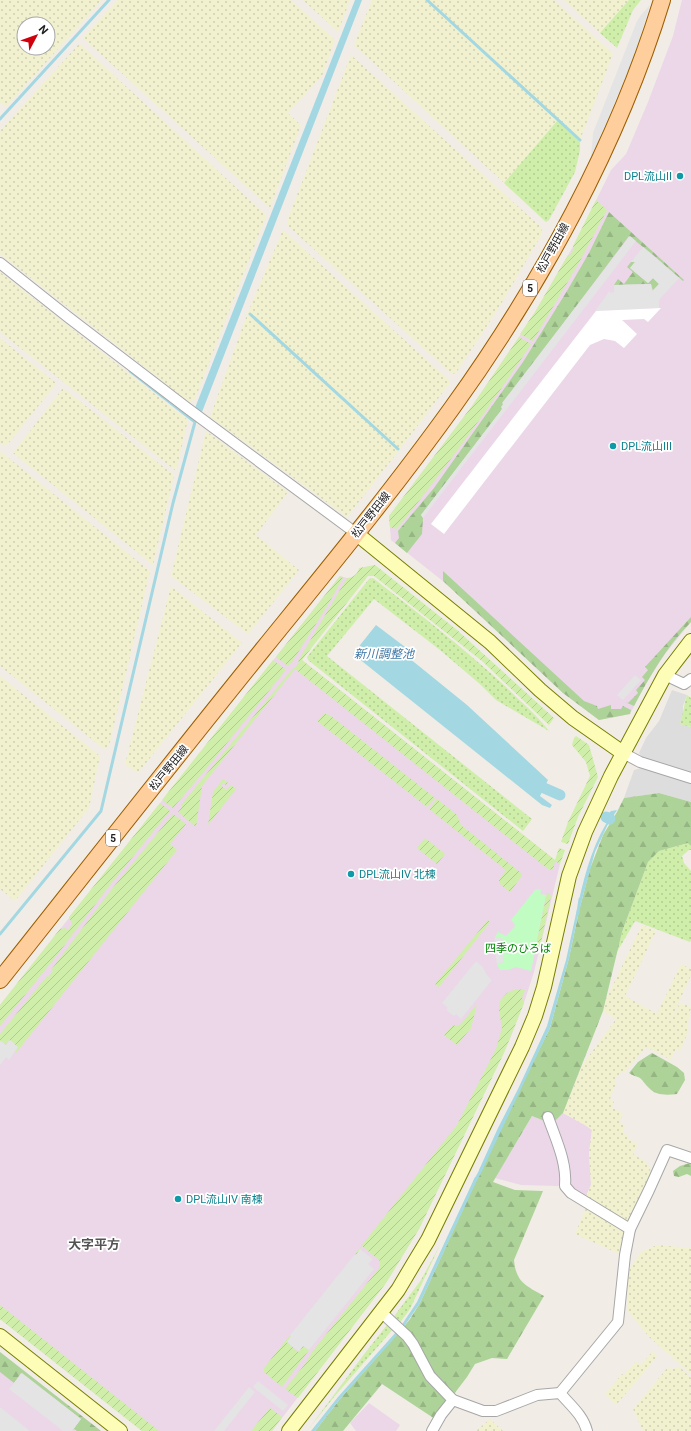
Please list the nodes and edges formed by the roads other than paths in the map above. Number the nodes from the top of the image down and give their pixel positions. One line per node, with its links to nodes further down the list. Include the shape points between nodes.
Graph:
1 (662, 0): 3 (main road, 松戸野田線 / 5, via 626,101 558,240 519,308 454,406)
2 (0, 263): 3 (street, via 187,408)
3 (357, 534): 7 (street, via 484,637 569,714); 9 (main road, 松戸野田線 / 5)
4 (691, 641): 5 (street)
5 (665, 675): 6 (street, via 684,684); 7 (street)
6 (691, 679)
7 (624, 753): 8 (street, via 640,762); 13 (street, via 581,842 570,876 544,987 522,1047 428,1240 398,1290)
8 (691, 778)
9 (0, 980)
10 (548, 1117): 12 (street, via 562,1157 566,1176 565,1186 571,1193)
11 (691, 1158): 12 (street, via 667,1150)
12 (630, 1229): 15 (street, via 618,1322)
13 (381, 1312): 16 (street, via 413,1344 430,1376); 18 (street)
14 (0, 1336): 17 (street)
15 (560, 1392): 16 (street, via 537,1395 496,1411 483,1411); 20 (street, via 579,1414)
16 (453, 1400): 19 (street)
17 (120, 1431)
18 (289, 1431)
19 (432, 1431)
20 (588, 1431)

